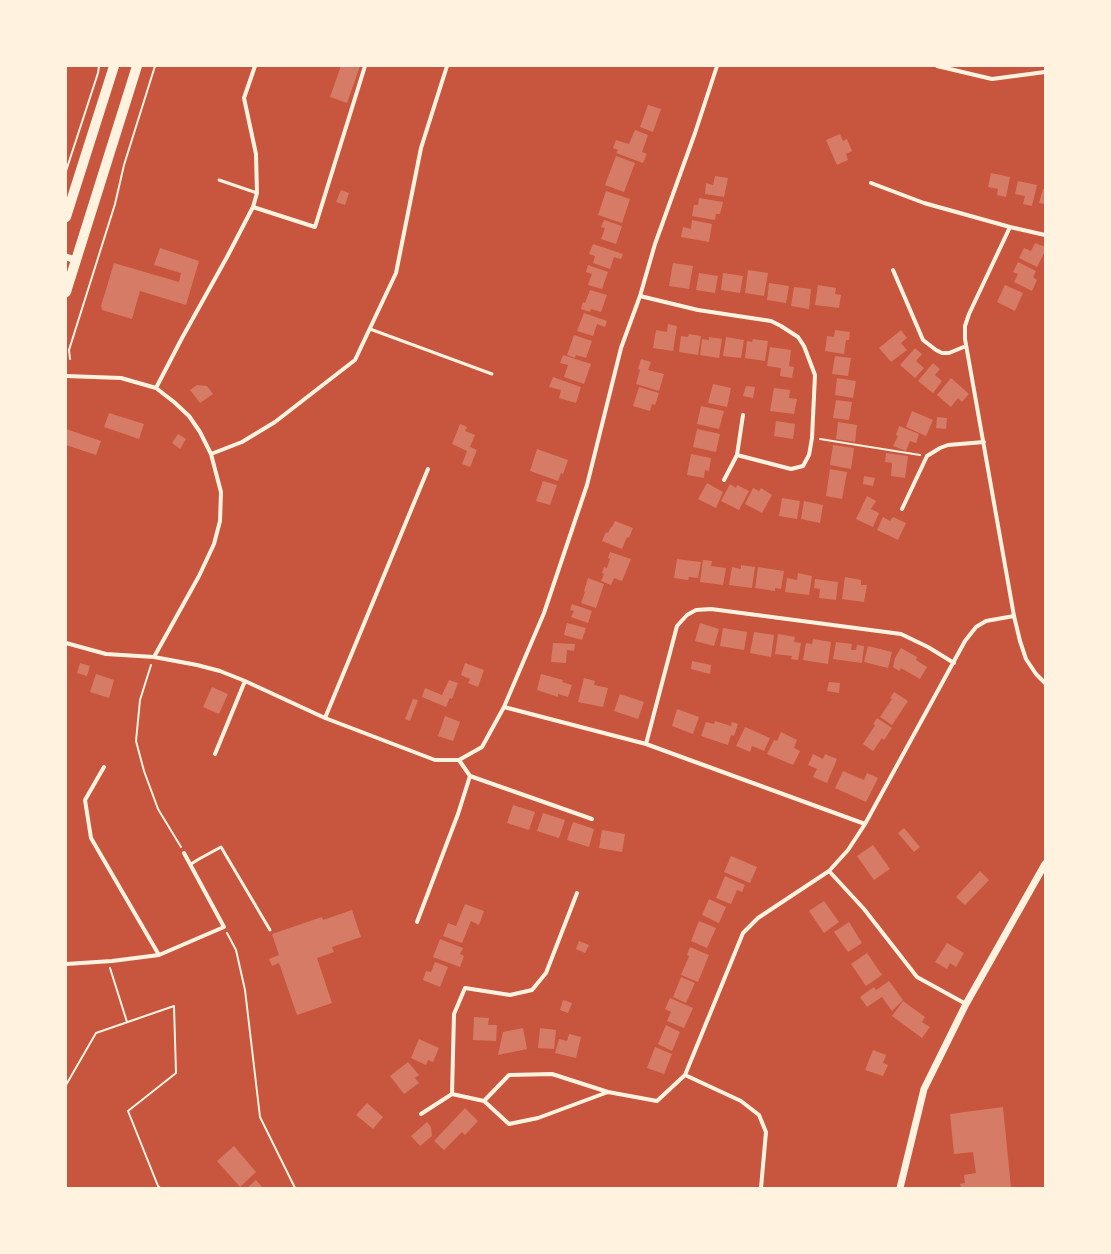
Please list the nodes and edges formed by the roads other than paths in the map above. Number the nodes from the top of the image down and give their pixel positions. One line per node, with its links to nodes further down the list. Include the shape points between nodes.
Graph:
1 (114, 66): 13 (main road)
2 (137, 66): 16 (main road)
3 (255, 66): 11 (street, via 244,98 256,154)
4 (365, 66): 12 (street, via 315,227)
5 (447, 66): 20 (street, via 421,148 396,273)
6 (717, 66): 19 (street, via 655,244)
7 (937, 66): 8 (street, via 992,79)
8 (1045, 72)
9 (220, 180): 11 (lane)
10 (871, 183): 14 (street, via 924,203)
11 (256, 193): 12 (street)
12 (253, 207): 24 (street)
13 (66, 217)
14 (1010, 227): 15 (street); 21 (street, via 968,314 965,326)
15 (1045, 235)
16 (71, 258): 18 (main road)
17 (893, 270): 21 (street, via 922,340 942,353)
18 (66, 292)
19 (640, 296): 28 (street, via 698,310 771,322 798,337 804,346 815,375 812,438 809,455 803,466 791,469); 38 (street, via 621,348 587,485 544,613)
20 (370, 329): 22 (lane); 27 (street, via 355,360 275,422 242,442)
21 (966, 346): 26 (street)
22 (492, 374)
23 (66, 376): 24 (street, via 121,378)
24 (156, 388): 27 (street, via 189,416)
25 (743, 414): 28 (street)
26 (984, 442): 31 (street, via 948,445 927,456); 32 (street)
27 (212, 454): 34 (street, via 221,492 220,521 214,544)
28 (737, 455): 30 (street)
29 (428, 469): 39 (street)
30 (724, 480)
31 (902, 509)
32 (1014, 616): 35 (street, via 986,621 976,627 965,641); 37 (street, via 1026,659)
33 (66, 643): 34 (street, via 106,654)
34 (154, 657): 36 (street, via 220,671)
35 (954, 663): 40 (street, via 901,634 711,609 696,610 677,626); 46 (street)
36 (245, 681): 39 (street); 41 (street)
37 (1045, 683)
38 (504, 707): 40 (street); 42 (street, via 482,747)
39 (326, 718): 42 (street, via 435,760)
40 (646, 744): 46 (street)
41 (215, 754)
42 (459, 760): 44 (street)
43 (104, 767): 54 (street, via 85,800 91,838)
44 (470, 776): 45 (street); 52 (street)
45 (592, 819)
46 (865, 824): 50 (street, via 848,850)
47 (184, 853): 48 (street)
48 (191, 864): 53 (lane, via 220,847); 54 (street, via 224,927)
49 (1045, 864): 56 (street)
50 (829, 871): 56 (street, via 864,909 916,977); 57 (street, via 758,918 743,933)
51 (577, 893): 59 (street, via 546,973 532,990 510,995 465,988 454,1014)
52 (417, 922)
53 (270, 930)
54 (159, 955): 55 (street)
55 (66, 964)
56 (966, 1004): 63 (street, via 924,1089)
57 (685, 1075): 58 (street, via 657,1101); 62 (street, via 741,1101 759,1115 766,1132)
58 (608, 1092): 60 (street, via 538,1118 510,1124); 60 (street, via 552,1074 509,1075)
59 (452, 1094): 60 (street); 61 (street)
60 (484, 1102)
61 (421, 1114)
62 (761, 1188)
63 (900, 1188)

